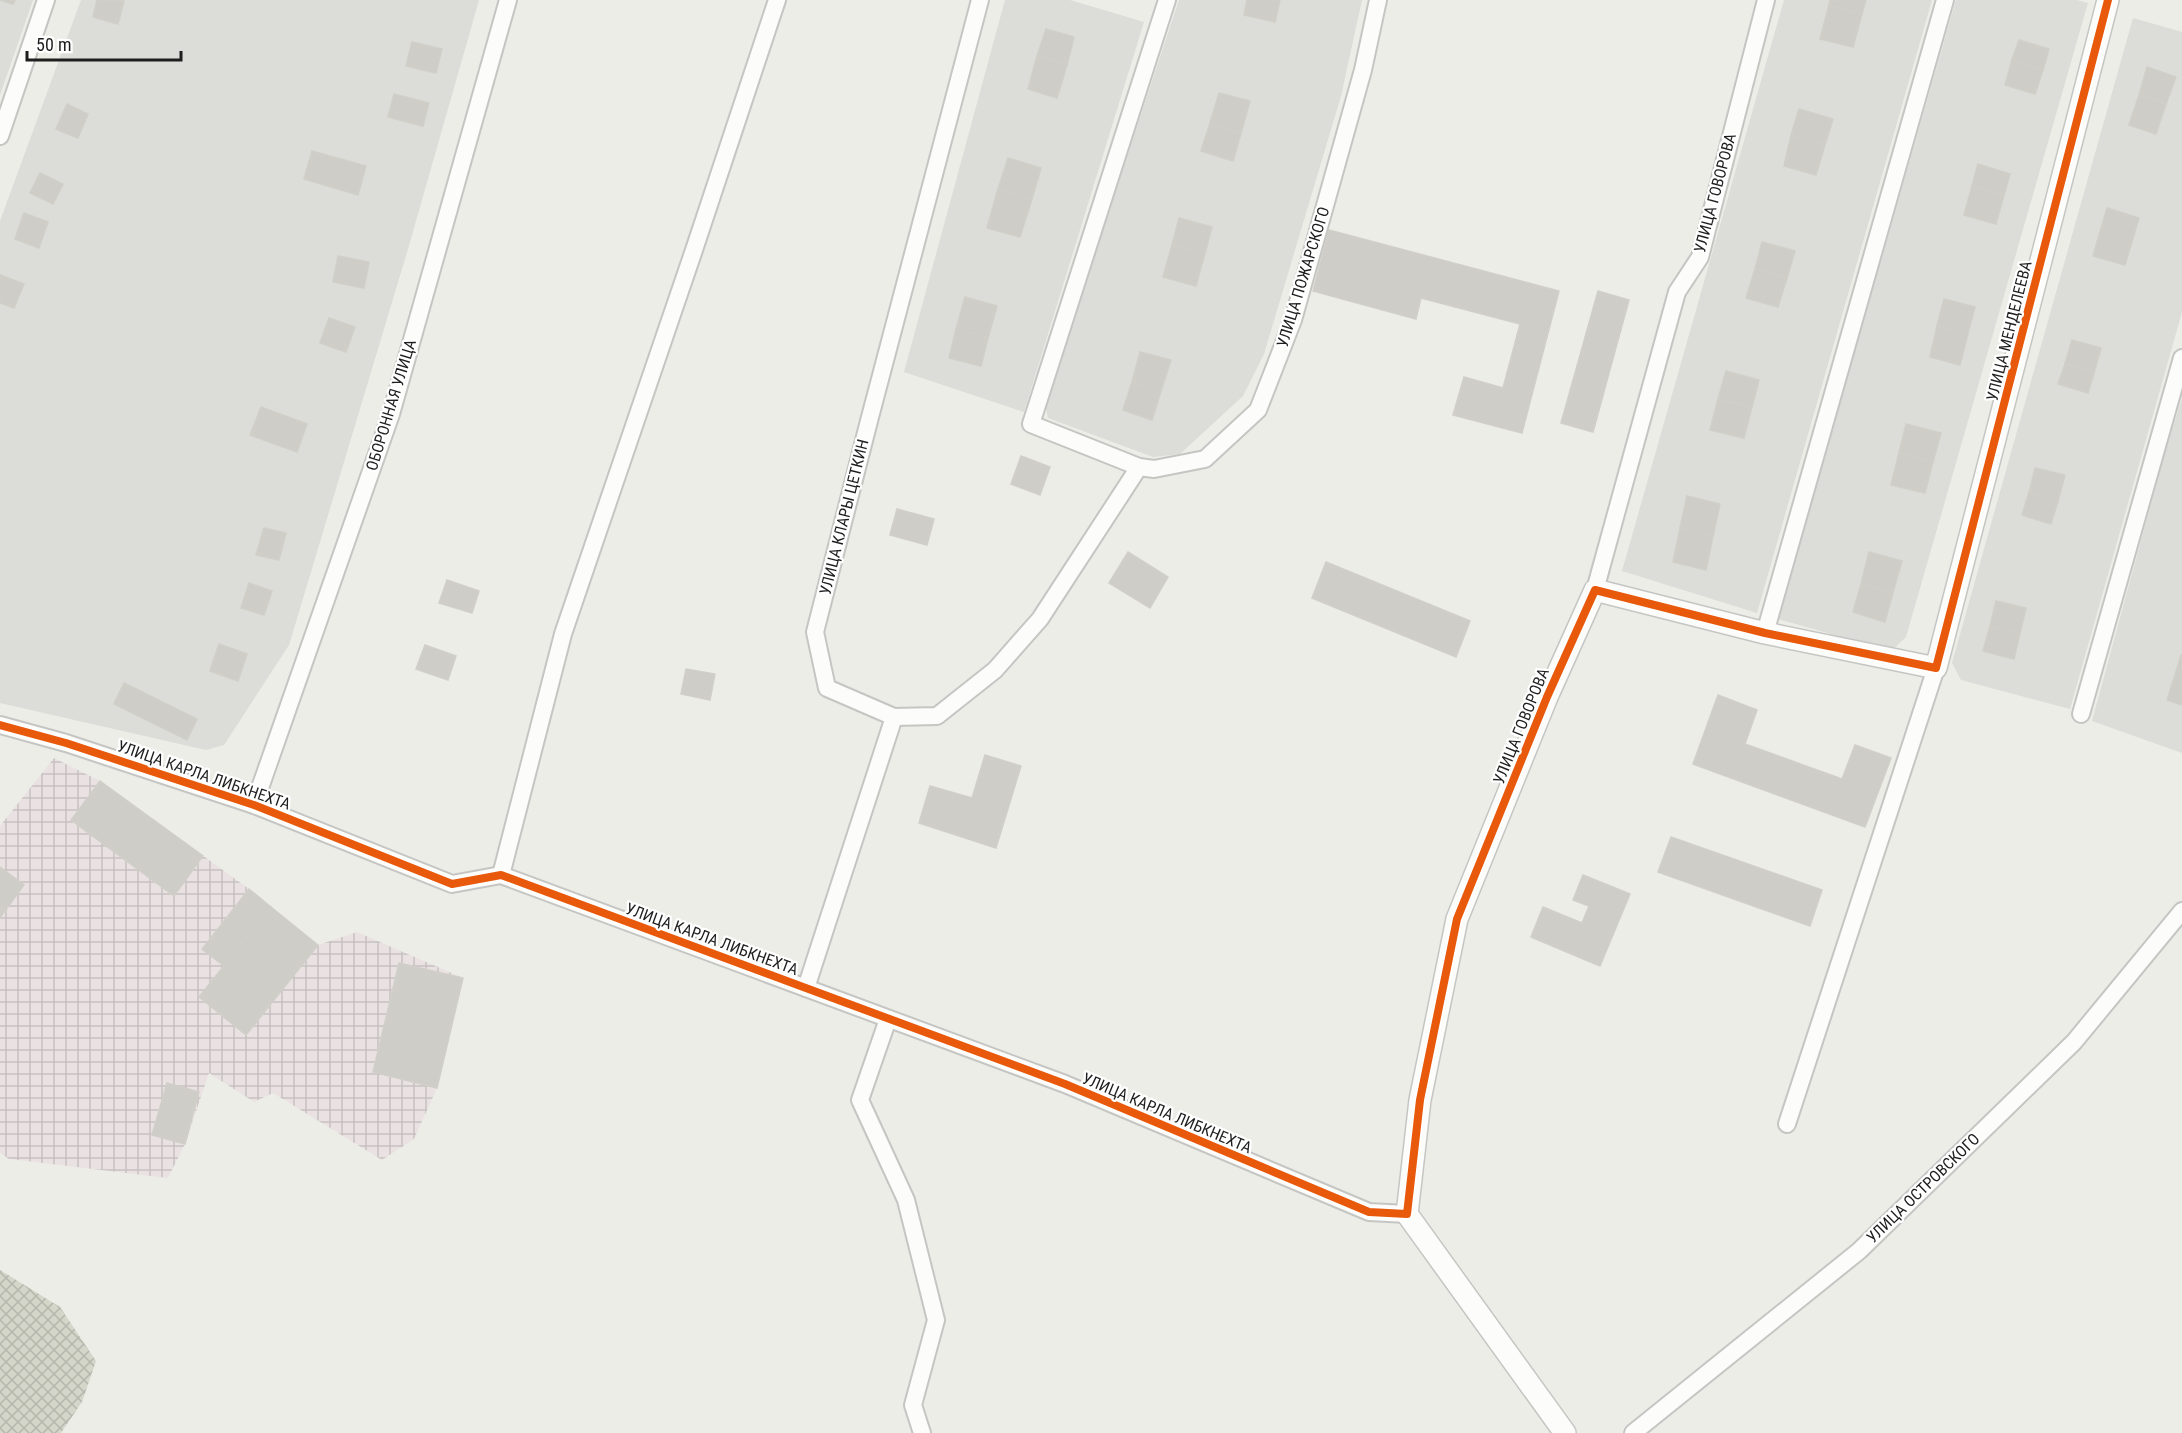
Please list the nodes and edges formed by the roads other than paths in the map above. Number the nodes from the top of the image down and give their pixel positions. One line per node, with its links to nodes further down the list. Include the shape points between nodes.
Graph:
1 (46, 0): 10 (street)
2 (508, 0): 19 (street, ОБОРОННАЯ УЛИЦА, via 391,414)
3 (777, 0): 20 (street, via 563,634)
4 (980, 0): 17 (street, УЛИЦА КЛАРЫ ЦЕТКИН, via 815,632 827,688)
5 (1167, 0): 12 (street, via 1031,424)
6 (1378, 0): 12 (street, УЛИЦА ПОЖАРСКОГО, via 1363,70 1293,320 1258,410 1205,459 1154,469)
7 (1766, 0): 13 (street, УЛИЦА ГОВОРОВА, via 1700,257 1677,292)
8 (1945, 0): 14 (street)
9 (2108, 0): 15 (street, УЛИЦА МЕНДЕЛЕЕВА)
10 (0, 136)
11 (2182, 358): 16 (street)
12 (1139, 467): 17 (street, via 1040,618 996,670 937,716)
13 (1594, 590): 14 (street); 25 (street, УЛИЦА ГОВОРОВА, via 1457,919 1420,1100)
14 (1765, 633): 15 (street)
15 (1935, 669): 24 (street)
16 (2081, 714)
17 (894, 717): 22 (street)
18 (0, 724): 19 (street, УЛИЦА КАРЛА ЛИБКНЕХТА)
19 (254, 804): 20 (street, УЛИЦА КАРЛА ЛИБКНЕХТА, via 452,884)
20 (501, 875): 22 (street, УЛИЦА КАРЛА ЛИБКНЕХТА)
21 (2182, 911): 28 (street, УЛИЦА ОСТРОВСКОГО, via 2074,1042 1859,1251)
22 (806, 988): 23 (street, УЛИЦА КАРЛА ЛИБКНЕХТА)
23 (888, 1019): 25 (street, УЛИЦА КАРЛА ЛИБКНЕХТА, via 1065,1084 1369,1212); 26 (street, via 860,1100 906,1200 936,1320 913,1405)
24 (1787, 1124)
25 (1407, 1214): 27 (street)
26 (922, 1433)
27 (1565, 1433)
28 (1634, 1433)

